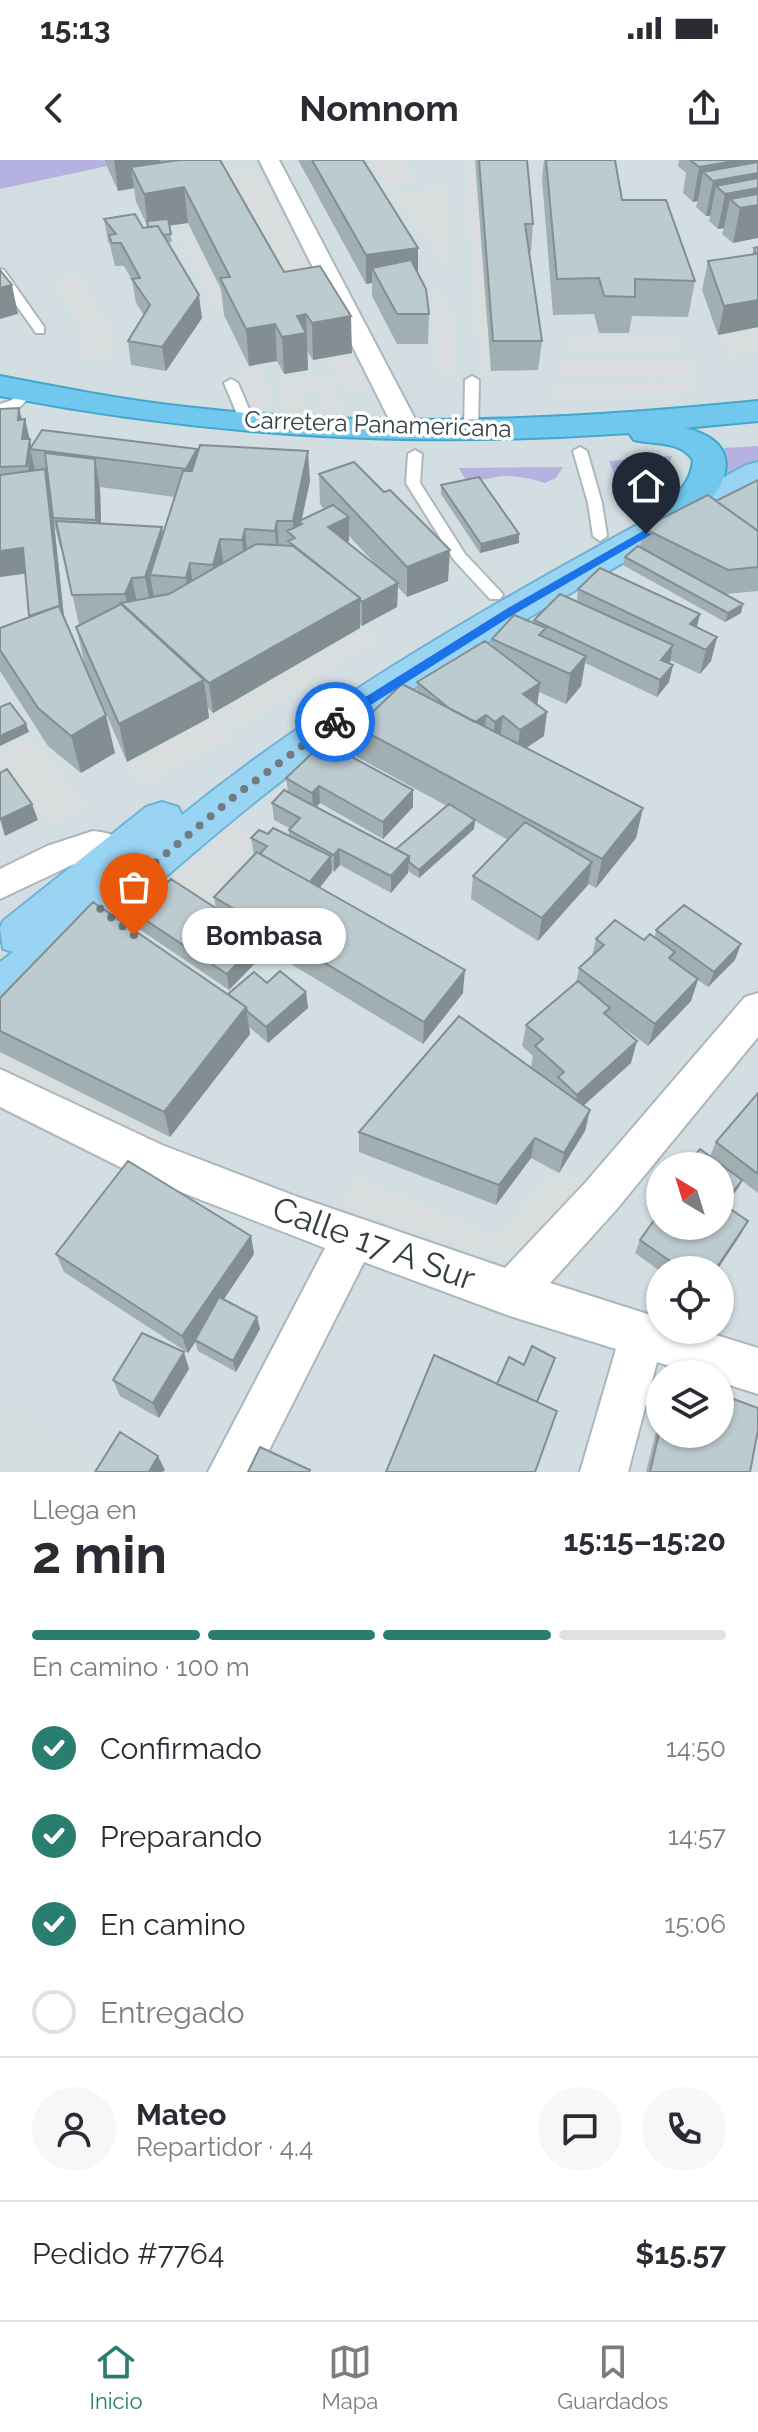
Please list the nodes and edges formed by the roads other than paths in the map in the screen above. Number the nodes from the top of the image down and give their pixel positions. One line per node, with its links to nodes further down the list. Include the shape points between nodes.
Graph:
1 (269, 160): 15 (street)
2 (0, 273): 4 (lane)
3 (0, 290): 4 (lane)
4 (15, 294): 5 (lane)
5 (40, 330)
6 (472, 380): 13 (lane)
7 (231, 383): 10 (lane)
8 (7, 399): 10 (highway, Carretera Panamericana); 15 (highway, Carretera Panamericana, via 184,440)
9 (758, 411): 12 (highway, Carretera Panamericana)
10 (247, 421): 15 (highway, Carretera Panamericana)
11 (758, 421): 16 (highway, via 719,429)
12 (552, 427): 13 (highway, Carretera Panamericana); 16 (highway, via 669,433)
13 (471, 429): 15 (highway, Carretera Panamericana)
14 (758, 436): 16 (highway, Carretera Panamericana)
15 (410, 442): 17 (highway, Carretera Panamericana); 21 (lane, via 413,483 459,557)
16 (697, 443): 17 (highway, Carretera Panamericana); 19 (highway, via 709,458 708,474); 20 (main road, via 690,472 674,492)
17 (580, 451): 20 (lane)
18 (758, 472): 19 (main road)
19 (672, 520): 22 (main road, via 512,610 323,729 236,795)
20 (600, 536): 21 (main road)
21 (495, 595): 22 (main road, via 279,730)
22 (132, 863): 23 (street, via 94,844); 24 (main road); 25 (main road, via 105,913)
23 (0, 885)
24 (0, 952)
25 (0, 991)
26 (758, 1009): 29 (street, via 601,1196)
27 (0, 1087): 28 (street, Calle 17 A Sur, via 144,1158)
28 (354, 1237): 29 (street, Calle 17 A Sur); 32 (street)
29 (510, 1294): 30 (street, Calle 17 A Sur)
30 (642, 1335): 31 (street, Calle 17 A Sur); 33 (street)
31 (758, 1371)
32 (232, 1472)
33 (604, 1472)

